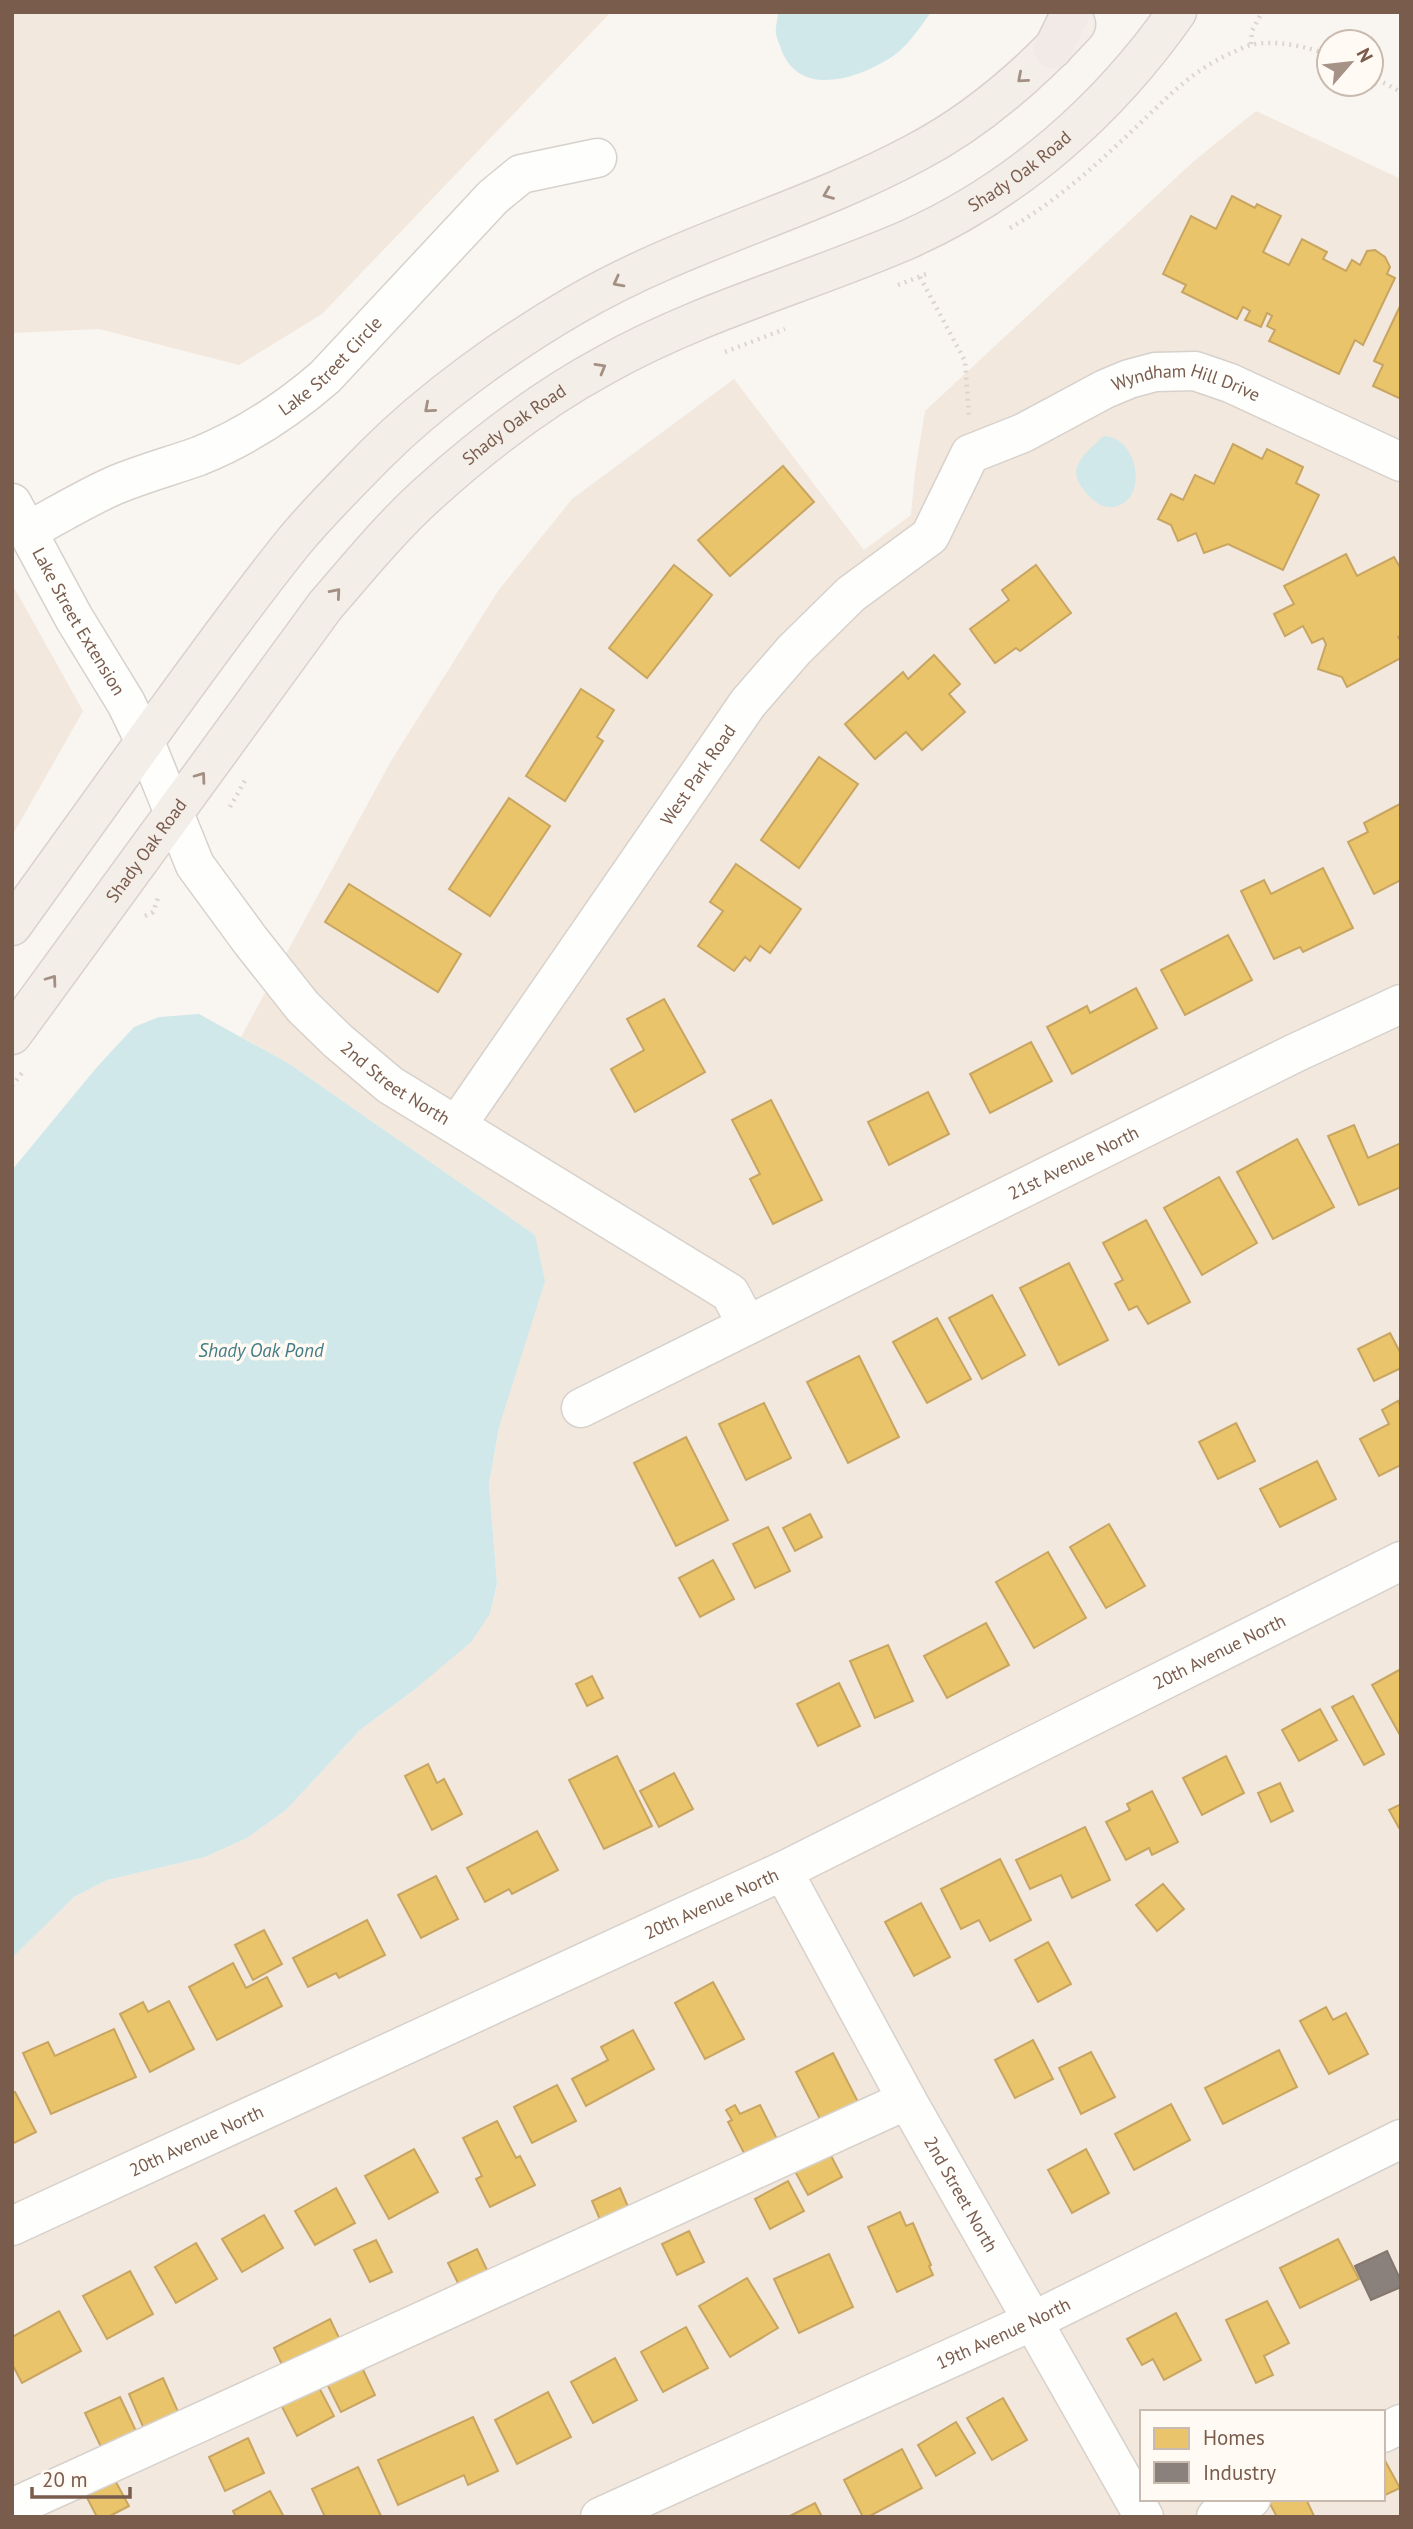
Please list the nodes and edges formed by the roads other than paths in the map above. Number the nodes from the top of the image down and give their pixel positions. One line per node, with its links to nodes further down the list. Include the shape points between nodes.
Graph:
1 (1071, 12): 4 (highway)
2 (1087, 12): 4 (main road)
3 (1177, 12): 10 (main road, Shady Oak Road, one-way to 3, via 325,606 429,493 482,449 539,406 644,344 910,238 962,211 1083,124 1121,85)
4 (1053, 49): 9 (main road, one-way to 9, via 980,113 918,152 850,185 643,268 523,338 443,396 378,453 294,542)
5 (597, 158): 8 (street, Lake Street Circle, via 521,174 493,197 325,377 269,420 200,455)
6 (970, 454): 7 (street, Wyndham Hill Drive, via 1023,433 1129,379 1155,372 1195,371); 14 (street, West Park Road, via 930,536 851,594 748,703)
7 (1401, 462)
8 (20, 517): 9 (street, Lake Street Extension)
9 (145, 742): 10 (street, 2nd Street North); 11 (main road)
10 (174, 814): 13 (main road, Shady Oak Road, one-way to 10); 14 (street, 2nd Street North, via 195,866 303,1007 390,1085)
11 (12, 926)
12 (1401, 1004): 15 (street, 21st Avenue North)
13 (12, 1035)
14 (457, 1125): 15 (street, 2nd Street North, via 730,1293)
15 (747, 1325): 16 (street, 21st Avenue North)
16 (581, 1408)
17 (1401, 1561): 18 (street, 20th Avenue North)
18 (783, 1871): 19 (street, 2nd Street North); 21 (street, 20th Avenue North)
19 (907, 2100): 22 (street, 2nd Street North); 26 (street)
20 (1401, 2138): 22 (street, 19th Avenue North)
21 (12, 2226)
22 (1035, 2320): 27 (street, 19th Avenue North); 28 (street, 2nd Street North)
23 (1401, 2424): 24 (street)
24 (1385, 2432)
25 (1247, 2501): 29 (street)
26 (12, 2508)
27 (600, 2517)
28 (1144, 2517)
29 (1216, 2517)

